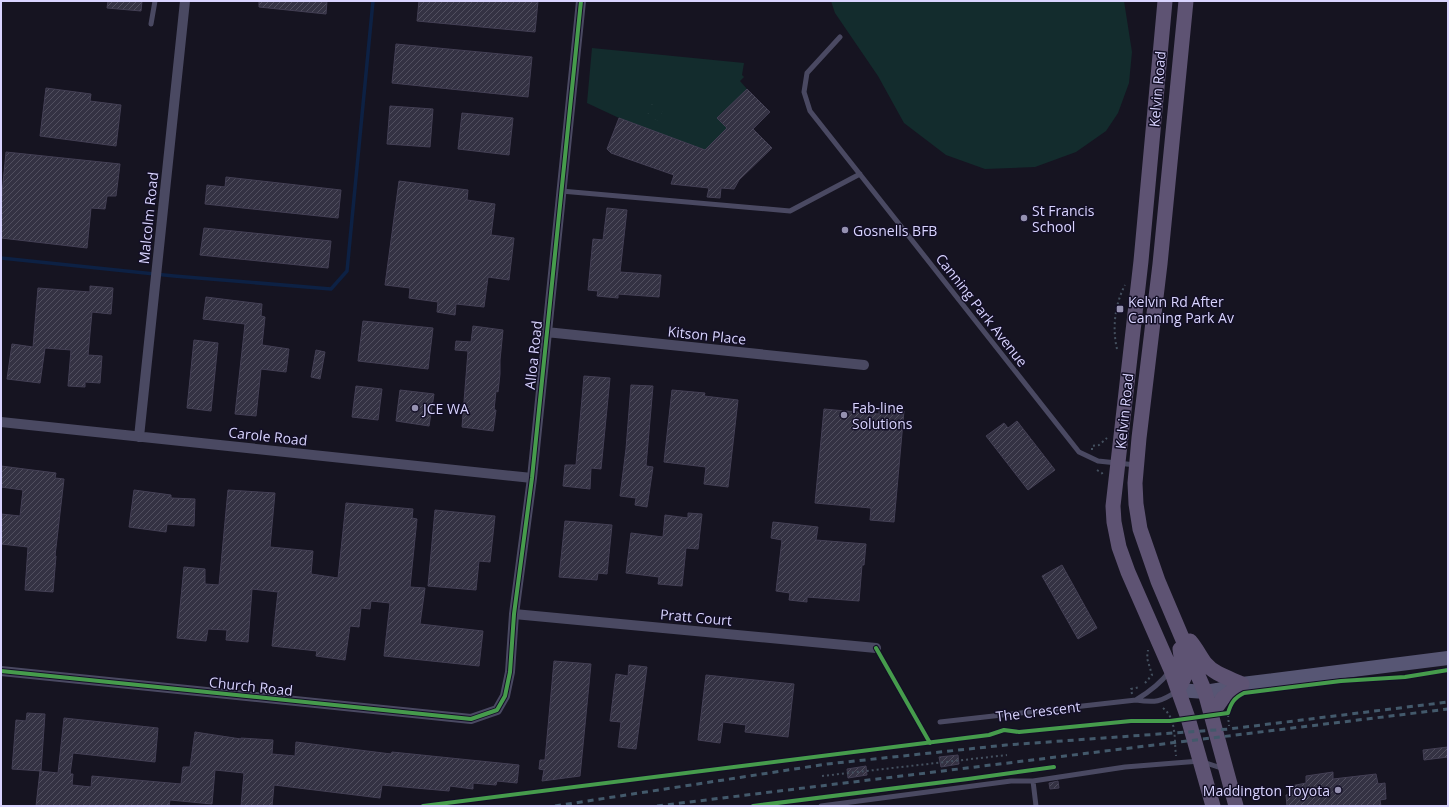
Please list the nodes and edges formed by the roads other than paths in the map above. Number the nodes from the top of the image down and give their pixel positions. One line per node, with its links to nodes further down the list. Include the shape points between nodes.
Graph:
1 (155, 1): 6 (lane)
2 (185, 1): 15 (street, Malcolm Road)
3 (582, 1): 9 (street, Alloa Road)
4 (1165, 1): 10 (main road, Kelvin Road)
5 (1186, 1): 11 (main road, Kelvin Road)
6 (151, 24)
7 (840, 37): 8 (lane, Canning Park Avenue, via 807,73 804,92 810,111)
8 (860, 174): 9 (lane, via 790,211); 16 (lane, Canning Park Avenue, via 1079,452 1098,461)
9 (561, 191): 12 (street, Alloa Road)
10 (1140, 261): 11 (main road); 16 (main road, Kelvin Road)
11 (1160, 264): 17 (main road, Kelvin Road)
12 (546, 332): 13 (street, Kitson Place); 18 (street, Alloa Road)
13 (864, 365)
14 (1, 422): 15 (street, Carole Road)
15 (139, 437): 18 (street, Carole Road)
16 (1118, 462): 17 (lane, Canning Park Avenue); 23 (main road, Kelvin Road, via 1113,506 1119,547)
17 (1137, 465): 20 (main road, Kelvin Road, via 1136,504 1139,525 1158,581)
18 (532, 478): 19 (street, Alloa Road)
19 (514, 614): 21 (street, Pratt Court); 29 (street, Alloa Road, via 510,672 505,696)
20 (1179, 630): 25 (main road, via 1210,668); 26 (main road, via 1184,678); 27 (main road, Kelvin Road)
21 (876, 648)
22 (1448, 658): 25 (main road)
23 (1171, 670): 26 (main road, Kelvin Road); 28 (lane, The Crescent, via 1163,680)
24 (1, 671): 29 (street, Church Road, via 471,719)
25 (1242, 684): 27 (main road); 30 (main road, via 1224,698)
26 (1178, 690): 27 (main road); 28 (lane, The Crescent, via 1166,699 1151,702); 32 (main road, Kelvin Road)
27 (1205, 692): 30 (main road, Kelvin Road)
28 (1136, 700): 31 (lane, The Crescent)
29 (497, 710)
30 (1211, 715): 33 (main road, Kelvin Road)
31 (940, 722)
32 (1200, 761): 33 (lane); 34 (lane, via 1176,760); 37 (main road, Kelvin Road)
33 (1227, 770): 38 (main road, Kelvin Road)
34 (1033, 780): 35 (lane); 36 (lane)
35 (821, 806)
36 (1036, 806)
37 (1213, 806)
38 (1236, 806)

